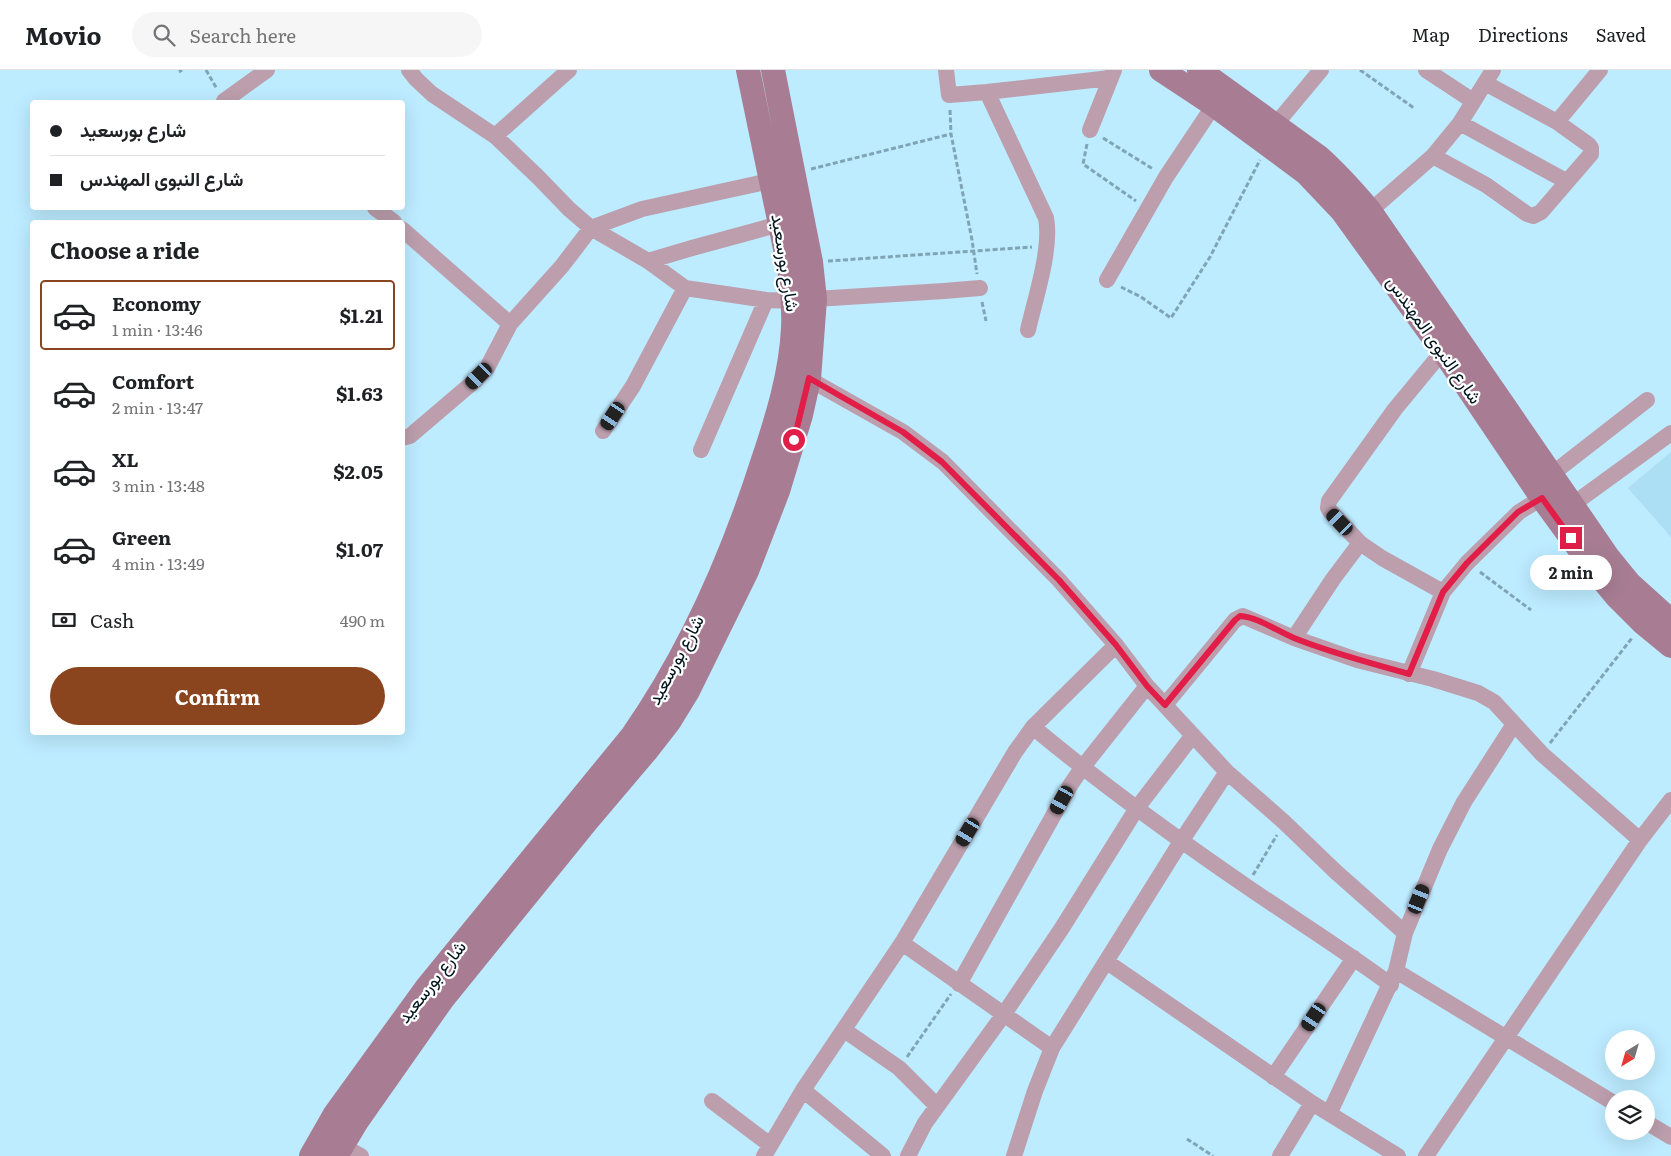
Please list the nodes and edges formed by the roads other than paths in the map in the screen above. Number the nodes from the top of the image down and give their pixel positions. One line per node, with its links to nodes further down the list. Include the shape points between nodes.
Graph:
1 (267, 70): 15 (street)
2 (409, 70): 22 (street, via 432,94)
3 (569, 70): 22 (street)
4 (748, 70): 24 (street, شارع بورسعيد)
5 (773, 70): 37 (street, شارع بورسعيد, via 811,262)
6 (946, 70): 14 (street, via 949,95)
7 (1161, 70): 17 (street, شارع النبوى المهندس)
8 (1199, 70): 21 (street, شارع النبوى المهندس)
9 (1321, 70): 21 (street)
10 (1426, 70): 16 (street)
11 (1600, 70): 18 (street)
12 (1112, 74): 14 (street); 20 (street)
13 (1489, 76): 16 (street); 18 (street)
14 (987, 92): 39 (street, via 1046,218 1048,229)
15 (228, 100)
16 (1474, 101): 19 (street)
17 (1214, 105): 21 (street, شارع النبوى المهندس); 33 (street, via 1166,177)
18 (1557, 122): 25 (street, via 1589,145 1592,151)
19 (1460, 123): 23 (street); 25 (street)
20 (1090, 130)
21 (1272, 134): 27 (street, شارع النبوى المهندس, via 1319,157); 40 (street, شارع النبوى المهندس, via 1342,211)
22 (495, 136): 30 (street)
23 (1433, 156): 25 (street, via 1486,185 1532,216 1542,212); 27 (street)
24 (770, 181): 29 (street, شارع بورسعيد); 30 (street, via 642,209)
25 (1566, 182)
26 (378, 210): 28 (street)
27 (1370, 211): 48 (street, شارع النبوى المهندس)
28 (391, 220)
29 (780, 224): 32 (street); 37 (street, شارع بورسعيد)
30 (591, 228): 32 (street); 38 (street)
31 (405, 232): 38 (street)
32 (648, 262): 34 (street)
33 (1107, 280)
34 (684, 288): 36 (street); 43 (street, via 633,386)
35 (980, 288): 37 (street)
36 (766, 300): 37 (street); 47 (street)
37 (804, 300): 41 (street, شارع بورسعيد); 45 (street, شارع بورسعيد, via 793,329)
38 (510, 324): 46 (street, via 487,368)
39 (1028, 330)
40 (1443, 351): 49 (street, شارع النبوى المهندس); 51 (street, via 1395,409 1329,501 1330,511)
41 (809, 378): 45 (street, شارع بورسعيد); 55 (street, via 903,432 942,462 1059,580)
42 (1647, 400): 48 (street)
43 (603, 430)
44 (1671, 433): 50 (street)
45 (783, 436): 88 (street, شارع بورسعيد, via 778,492 748,571 669,722 442,1000)
46 (405, 437)
47 (701, 450)
48 (1552, 474): 50 (street, شارع النبوى المهندس)
49 (1542, 498): 52 (street, via 1518,512); 56 (street, شارع النبوى المهندس, via 1616,597)
50 (1572, 505): 53 (street, شارع النبوى المهندس, via 1630,584)
51 (1360, 543): 52 (street); 54 (street)
52 (1443, 592): 57 (street)
53 (1671, 621)
54 (1294, 638): 57 (street); 59 (street, via 1255,620 1243,616 1237,618)
55 (1116, 645): 58 (street); 61 (street)
56 (1671, 646)
57 (1409, 674): 60 (street, via 1478,694 1494,702)
58 (1147, 686): 59 (street); 63 (street)
59 (1165, 705): 62 (street)
60 (1514, 724): 68 (street, via 1542,754); 69 (street, via 1452,824)
61 (1032, 727): 63 (street); 70 (street)
62 (1193, 735): 64 (street); 66 (street)
63 (1082, 768): 66 (street); 74 (street)
64 (1227, 772): 67 (street); 69 (street)
65 (1671, 800): 68 (street)
66 (1137, 808): 67 (street); 75 (street)
67 (1182, 840): 71 (street); 72 (street)
68 (1640, 840): 77 (street)
69 (1405, 933): 73 (street)
70 (902, 943): 74 (street); 76 (street)
71 (1354, 958): 73 (street); 79 (street)
72 (1107, 962): 78 (street); 79 (street)
73 (1394, 978): 77 (street); 85 (street)
74 (959, 984): 75 (street)
75 (1004, 1014): 78 (street); 84 (street)
76 (844, 1030): 80 (street); 84 (street, via 899,1068)
77 (1506, 1038): 81 (street); 96 (street)
78 (1052, 1048): 93 (street)
79 (1273, 1077): 83 (street)
80 (803, 1090): 89 (street); 91 (street)
81 (1605, 1098)
82 (712, 1101): 89 (street)
83 (1312, 1103): 85 (street); 94 (street)
84 (937, 1106): 92 (street)
85 (1330, 1112): 95 (street)
86 (1655, 1127): 87 (street)
87 (1671, 1137)
88 (340, 1148): 90 (street, شارع بورسعيد)
89 (766, 1150)
90 (311, 1156)
91 (883, 1156)
92 (908, 1156)
93 (1014, 1156)
94 (1280, 1156)
95 (1398, 1156)
96 (1426, 1156)

